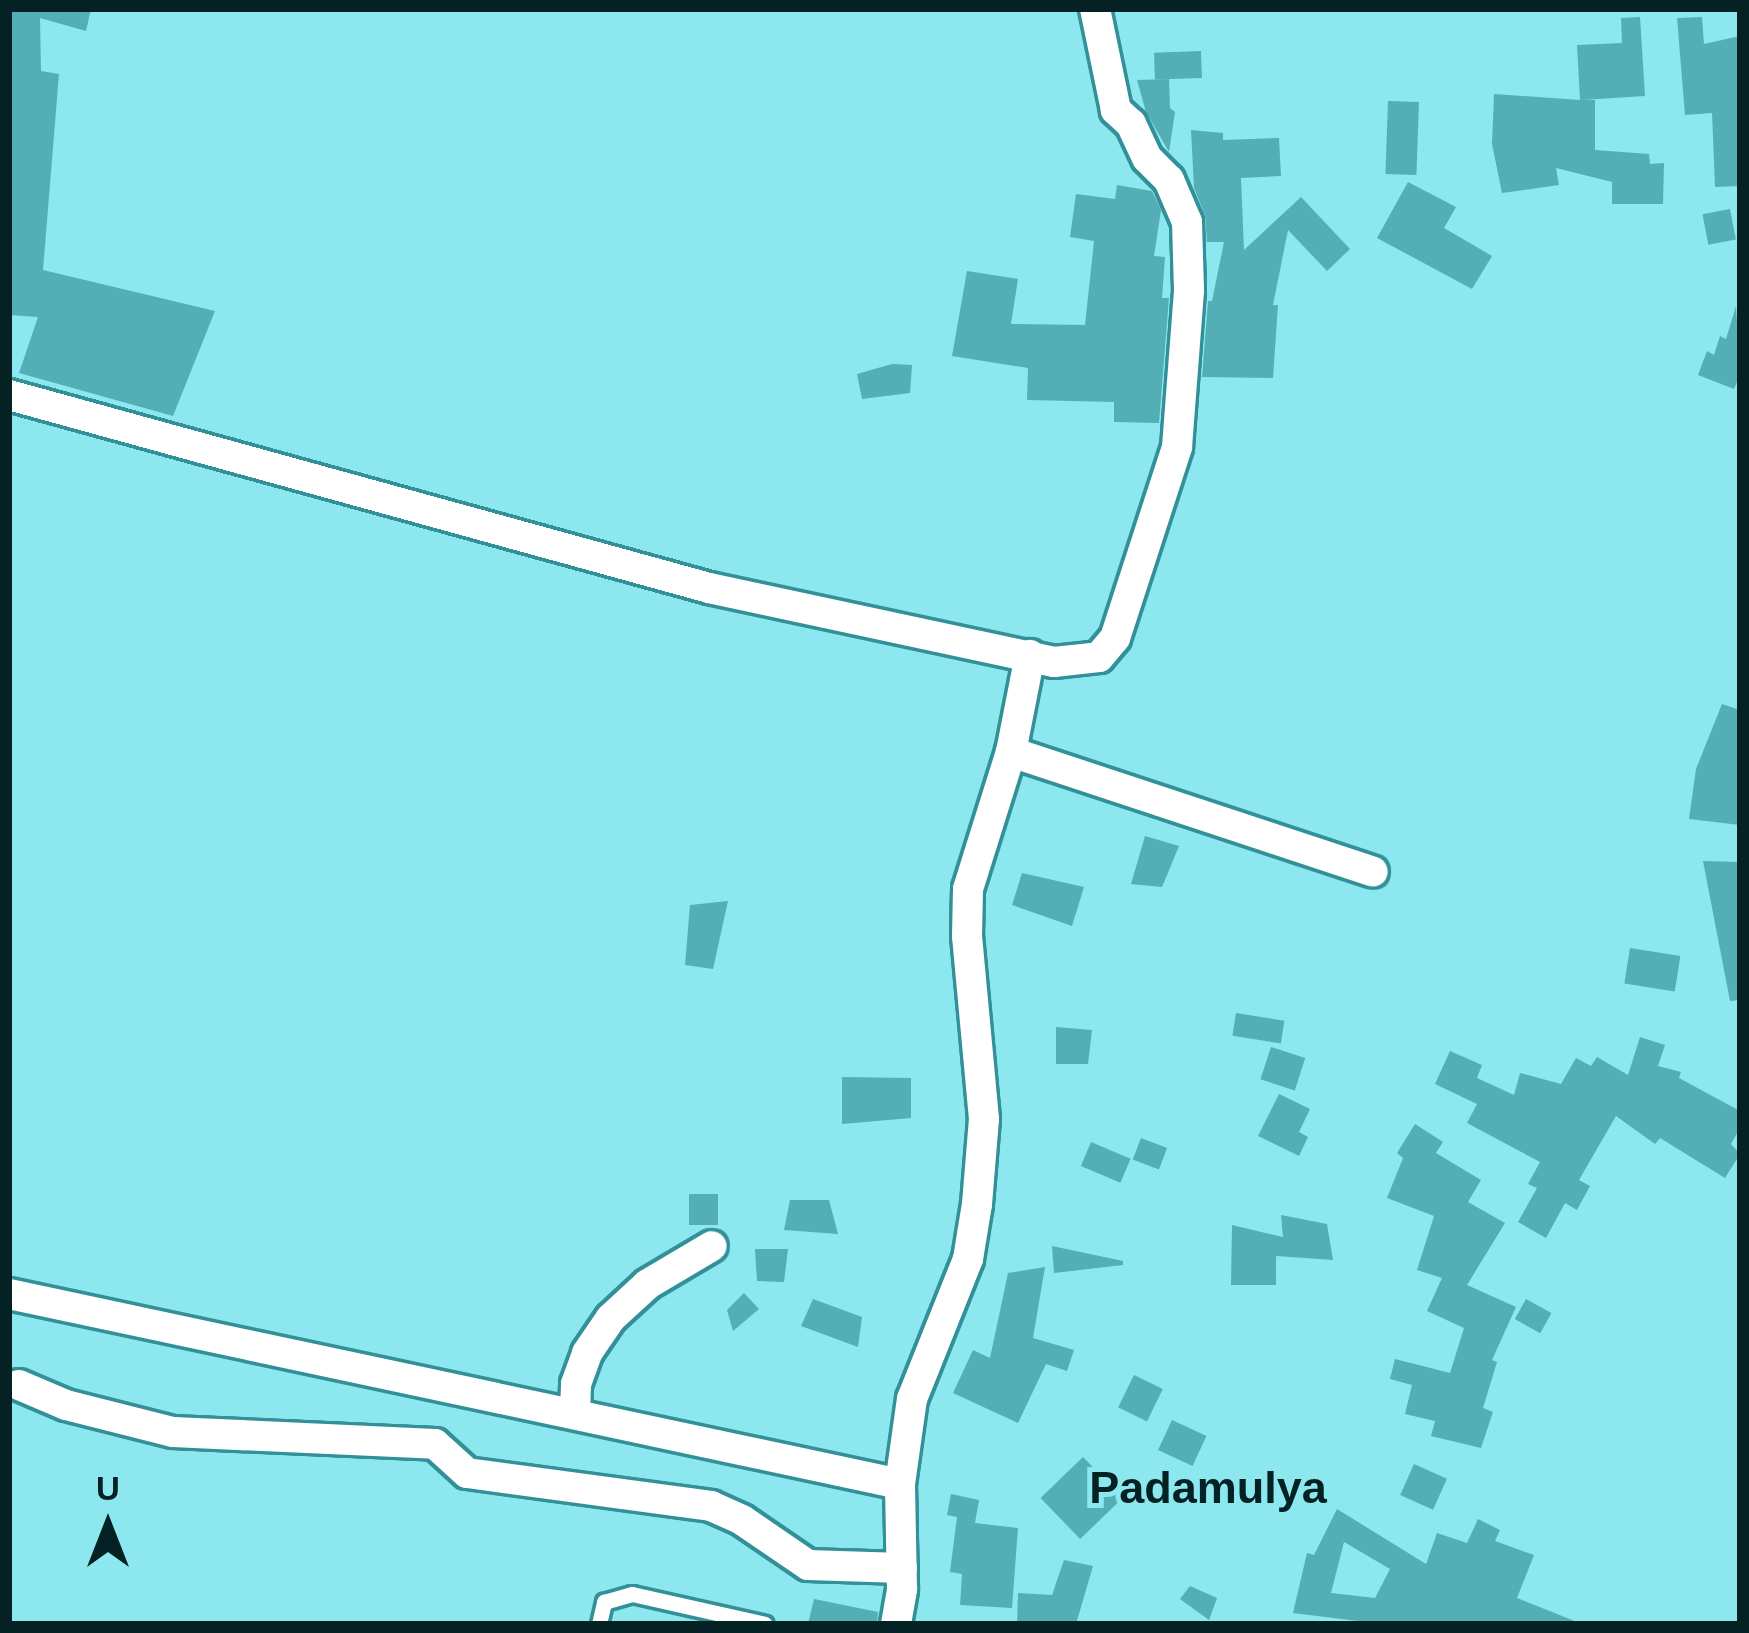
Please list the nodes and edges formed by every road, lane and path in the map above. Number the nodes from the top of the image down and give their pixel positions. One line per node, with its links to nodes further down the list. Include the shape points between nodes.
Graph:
1 (1095, 9): 3 (street, via 1116,110 1169,180 1187,222 1177,447 1114,638 1100,657 1054,662)
2 (9, 395): 3 (street, via 709,588)
3 (1030, 655): 4 (street)
4 (1011, 752): 5 (street); 10 (street, via 966,911 984,1119 977,1204 968,1259 912,1399)
5 (1373, 872)
6 (712, 1246): 9 (street, via 648,1284 611,1318 587,1353)
7 (9, 1294): 9 (street)
8 (19, 1384): 11 (street, via 66,1405 173,1432 435,1444 467,1473 711,1506 808,1565)
9 (575, 1414): 10 (street)
10 (900, 1484): 11 (street)
11 (902, 1568): 14 (street)
12 (599, 1624): 13 (lane, via 604,1602 632,1594)
13 (765, 1624)
14 (896, 1624)

